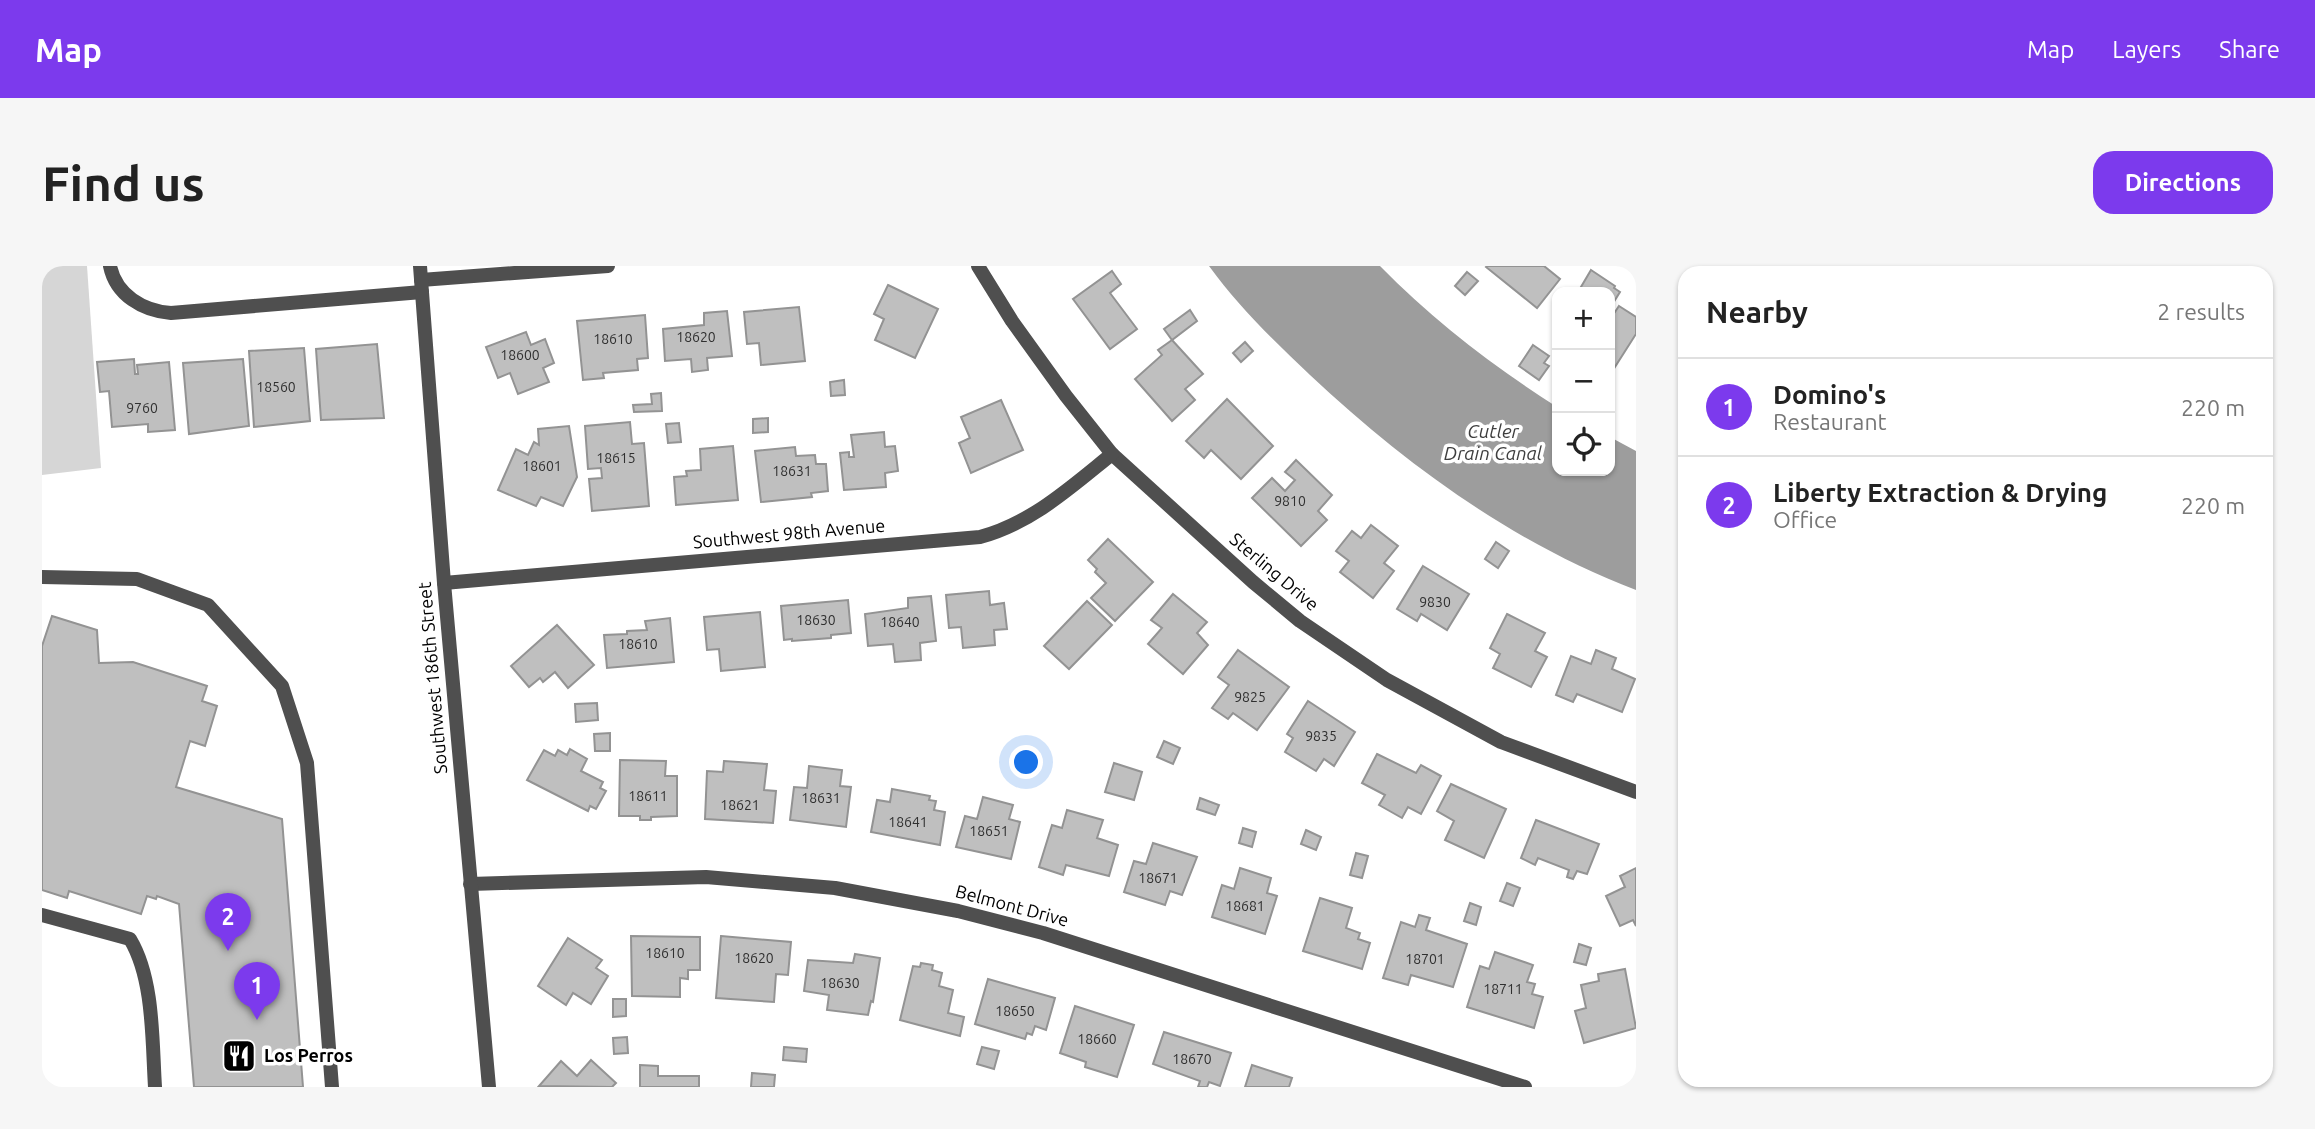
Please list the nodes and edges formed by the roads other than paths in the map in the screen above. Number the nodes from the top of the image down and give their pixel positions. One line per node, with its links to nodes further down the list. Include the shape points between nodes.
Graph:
1 (110, 266): 4 (street, via 120,289 140,305 171,313)
2 (608, 266): 4 (street)
3 (978, 266): 5 (street, Sterling Drive, via 1012,321)
4 (421, 279): 7 (street, Southwest 186th Street)
5 (1112, 454): 7 (street, Southwest 98th Avenue, via 1036,513 980,537); 8 (street, Sterling Drive, via 1262,590 1388,680 1501,742)
6 (42, 577): 12 (street, via 137,579 208,605 282,686 307,763)
7 (444, 583): 9 (street, Southwest 186th Street)
8 (1636, 792)
9 (470, 884): 13 (street, Southwest 186th Street); 14 (street, Belmont Drive, via 706,877 835,888 947,909 1054,936)
10 (42, 915): 11 (street, via 130,939 145,974)
11 (155, 1087)
12 (332, 1087)
13 (489, 1087)
14 (1525, 1087)

